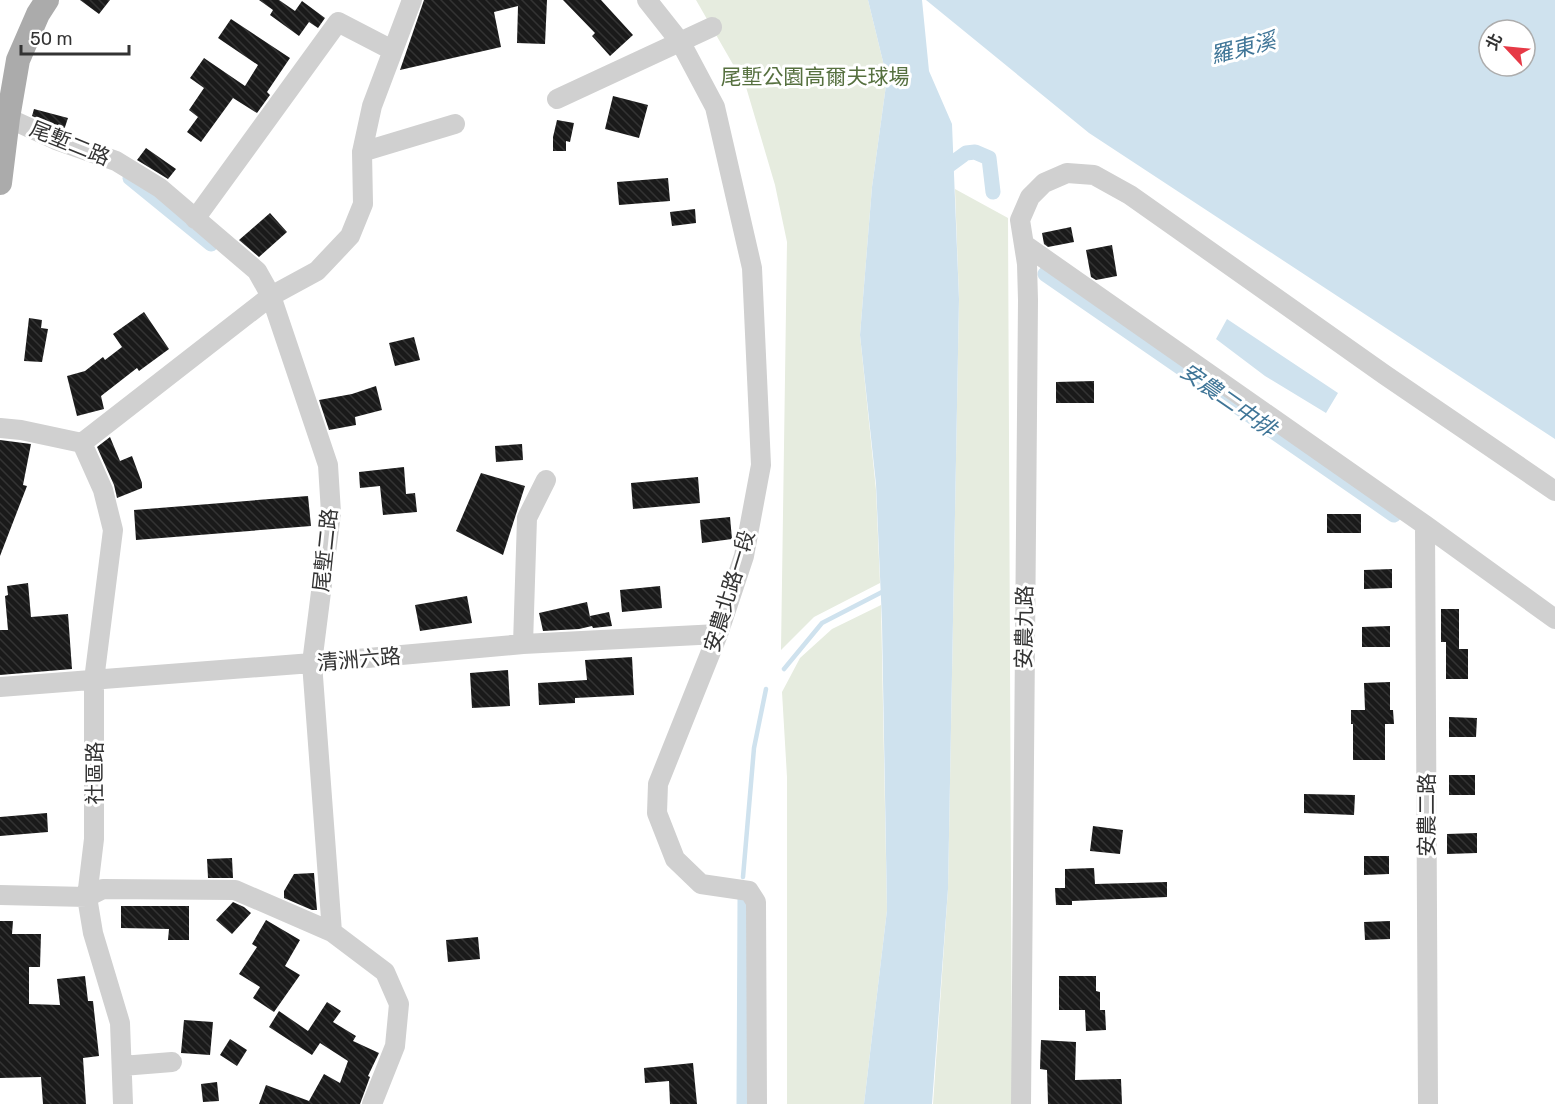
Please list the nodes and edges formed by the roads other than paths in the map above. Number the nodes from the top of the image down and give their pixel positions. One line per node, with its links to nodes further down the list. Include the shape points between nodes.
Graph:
1 (47, 0): 8 (main road, via 18,60)
2 (412, 0): 6 (street)
3 (647, 0): 5 (street, 安農北路一段)
4 (712, 27): 5 (street)
5 (681, 43): 7 (street); 21 (street, 安農北路一段, via 715,107 752,268 761,465 744,556)
6 (392, 50): 10 (street, via 372,106); 12 (street, via 338,22)
7 (557, 99)
8 (4, 114): 11 (main road); 12 (street, 尾塹二路, via 56,140 116,161 160,188)
9 (455, 124): 10 (street)
10 (362, 152): 14 (street, via 363,204 350,236 317,271)
11 (0, 183)
12 (195, 219): 14 (street, 尾塹二路, via 257,271)
13 (1025, 245): 18 (street, 安農九路, via 1020,220 1030,197 1044,183 1067,173 1094,175 1130,195); 19 (street); 34 (street, 安農九路, via 1028,300)
14 (272, 296): 16 (street); 23 (street, 尾塹二路, via 328,465 332,513)
15 (0, 428): 16 (street)
16 (82, 443): 24 (street, 社區路, via 103,490 113,530)
17 (546, 480): 22 (street, via 527,518)
18 (1555, 491)
19 (1425, 525): 20 (street); 35 (street, 安農二路)
20 (1555, 619)
21 (718, 634): 22 (street, 清洲六路); 33 (street, 安農北路一段, via 658,784 657,813 675,858 701,884 749,891 756,902)
22 (523, 644): 23 (street, 清洲六路)
23 (312, 663): 24 (street, 清洲六路); 28 (street, 尾塹二路)
24 (94, 680): 25 (street, 清洲六路); 27 (street, 社區路, via 94,839)
25 (0, 687)
26 (0, 895): 27 (street)
27 (87, 897): 28 (street, via 103,889 235,890); 30 (street, 社區路, via 93,933 120,1023)
28 (332, 932): 32 (street, via 385,972 399,1005 395,1046)
29 (172, 1062): 30 (street)
30 (122, 1066): 31 (street, 社區路)
31 (123, 1104)
32 (372, 1104)
33 (757, 1104)
34 (1021, 1104)
35 (1428, 1104)

